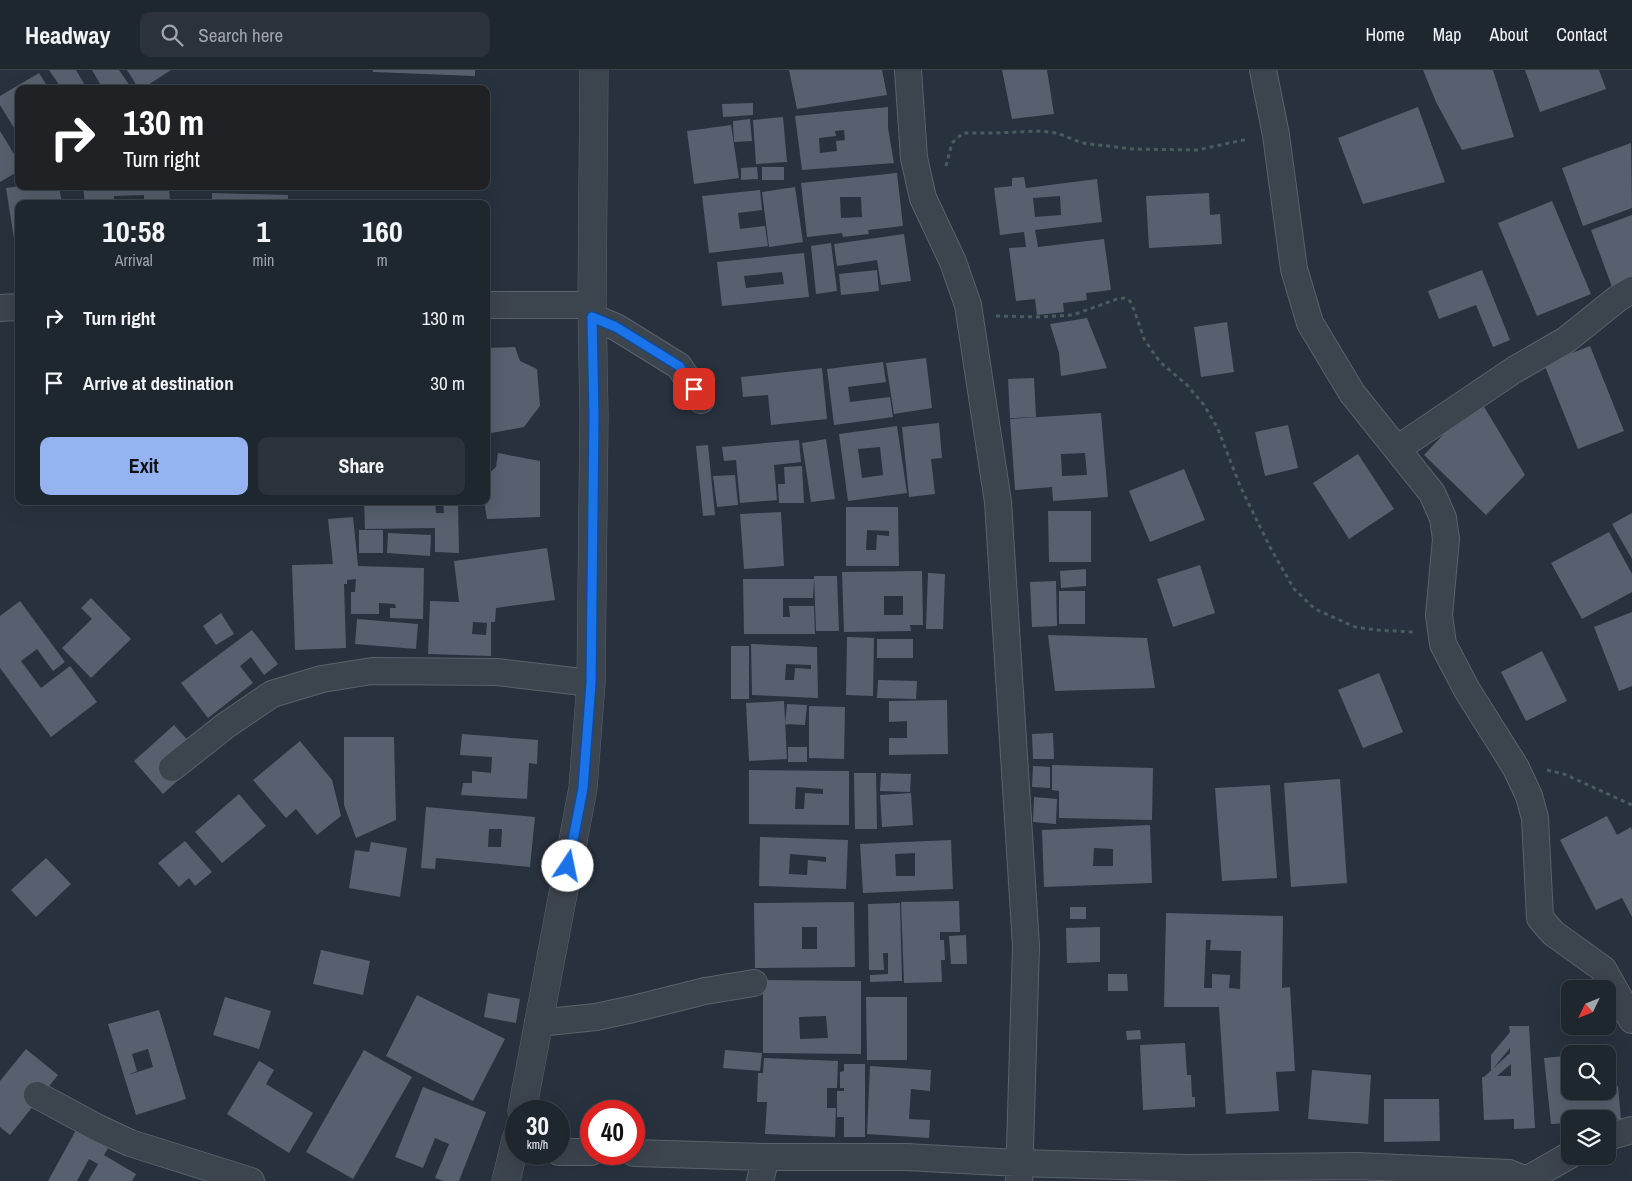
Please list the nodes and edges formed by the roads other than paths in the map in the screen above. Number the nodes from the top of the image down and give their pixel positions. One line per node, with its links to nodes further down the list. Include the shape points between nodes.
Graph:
1 (594, 70): 8 (street)
2 (908, 70): 24 (street, via 914,158 923,198 953,262 968,305 998,502 1026,946)
3 (1263, 70): 10 (street, via 1276,135 1294,269 1310,323 1352,394)
4 (1632, 290): 10 (street, via 1566,340 1514,370)
5 (490, 305): 8 (street)
6 (15, 307): 7 (street)
7 (0, 308)
8 (592, 311): 9 (street, via 679,366); 11 (street)
9 (701, 400)
10 (1397, 449): 14 (street, via 1432,493 1443,518 1446,539 1439,615 1443,644 1530,796 1535,818 1540,918 1553,933 1602,969)
11 (591, 683): 12 (street, via 497,672 372,671 322,679 272,694); 15 (street, via 583,788)
12 (172, 768)
13 (754, 984): 15 (street, via 705,991 596,1017)
14 (1632, 1020)
15 (538, 1023): 17 (street)
16 (37, 1095): 25 (street)
17 (524, 1100)
18 (1632, 1130): 19 (street)
19 (1616, 1135)
20 (645, 1154): 23 (street)
21 (1561, 1160): 26 (street)
22 (510, 1165): 28 (street)
23 (763, 1169): 24 (street, via 906,1157)
24 (1019, 1172): 26 (street, via 1356,1166 1510,1173)
25 (191, 1173): 27 (street)
26 (1528, 1180)
27 (251, 1181)
28 (506, 1181)

